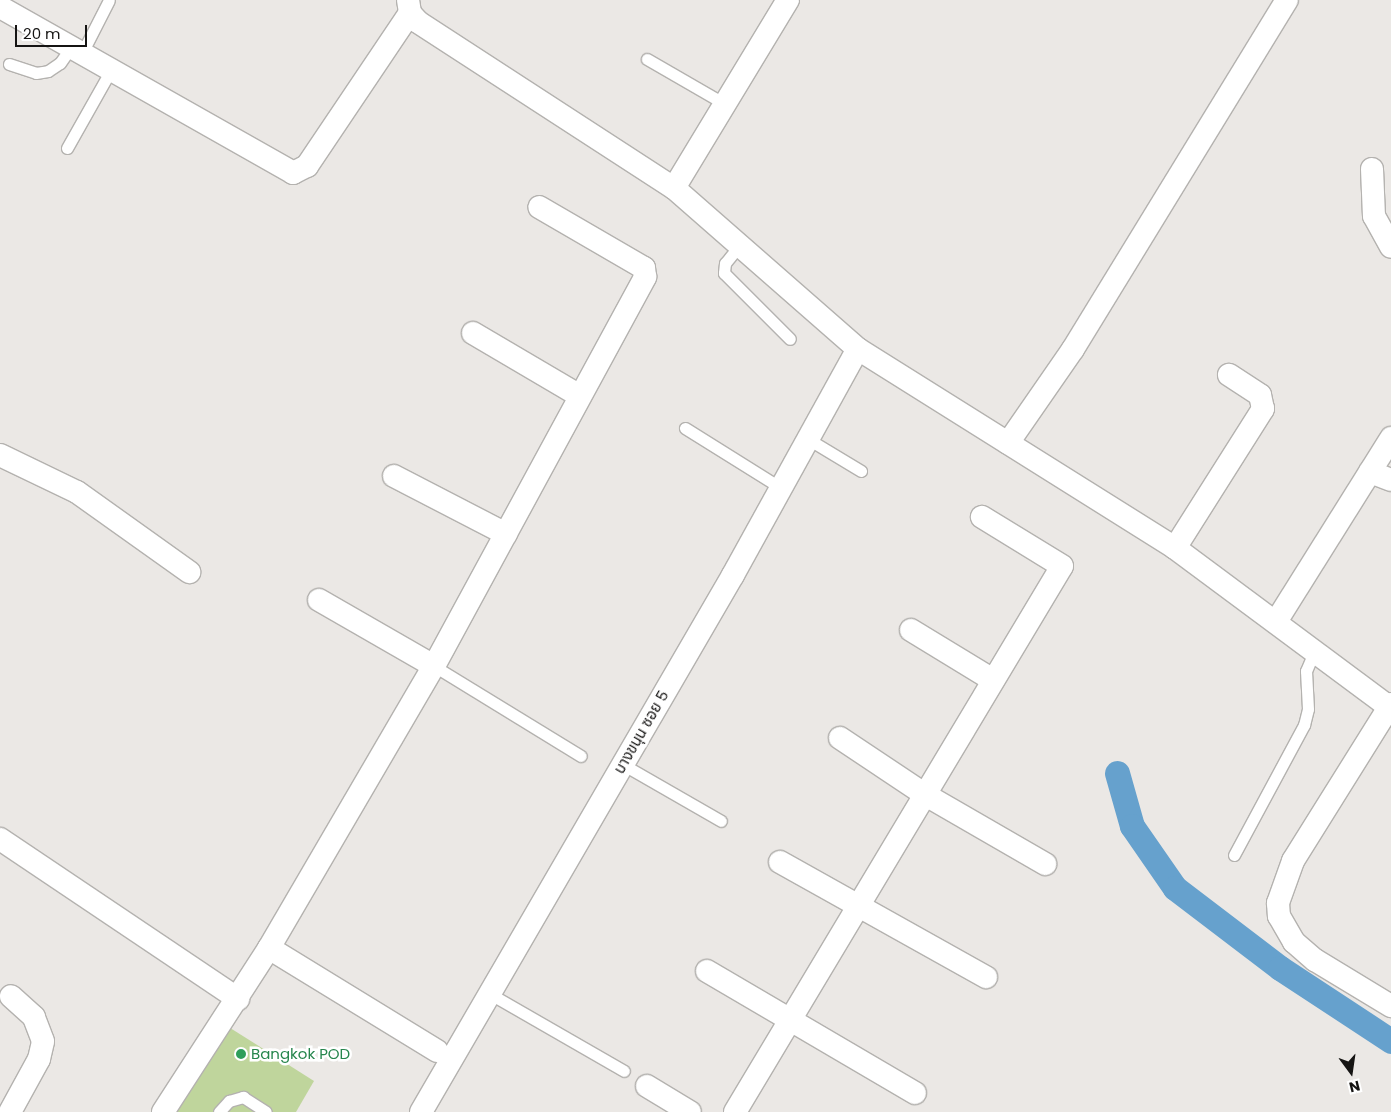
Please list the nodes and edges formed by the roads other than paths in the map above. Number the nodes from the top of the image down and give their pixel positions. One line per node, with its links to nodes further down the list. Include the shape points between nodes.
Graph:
1 (109, 0): 6 (lane)
2 (788, 0): 10 (street)
3 (1287, 0): 25 (street, via 1073,349)
4 (0, 7): 6 (street)
5 (409, 7): 9 (street, via 300,172 273,164); 13 (street)
6 (76, 50): 8 (lane, via 48,71 36,73); 9 (street)
7 (647, 59): 10 (lane)
8 (9, 64)
9 (111, 70): 11 (lane)
10 (725, 104): 13 (street)
11 (66, 148)
12 (1372, 169): 16 (street, via 1374,216)
13 (674, 188): 15 (street)
14 (540, 207): 21 (street, via 646,272)
15 (739, 246): 18 (lane, via 725,263 724,273); 19 (street)
16 (1391, 247)
17 (473, 333): 21 (street)
18 (790, 339)
19 (858, 349): 24 (street, บางขนุน ซอย 5); 25 (street)
20 (1229, 375): 33 (street, via 1260,395 1263,409)
21 (580, 396): 32 (street)
22 (685, 428): 30 (lane)
23 (1391, 438): 29 (street)
24 (808, 439): 27 (lane); 30 (street, บางขนุน ซอย 5)
25 (1008, 443): 33 (street)
26 (0, 455): 34 (street, via 77,492)
27 (862, 471)
28 (394, 476): 32 (street)
29 (1381, 476): 36 (street)
30 (781, 488): 44 (street, บางขนุน ซอย 5)
31 (982, 517): 40 (street, via 1062,566)
32 (506, 534): 39 (street)
33 (1175, 548): 36 (street)
34 (189, 572)
35 (319, 600): 39 (street)
36 (1277, 620): 38 (street)
37 (911, 630): 40 (street)
38 (1315, 650): 41 (street); 48 (lane, via 1306,671 1308,709 1304,725)
39 (434, 666): 43 (lane); 52 (street)
40 (993, 680): 45 (street)
41 (1390, 706): 58 (street, via 1293,861 1278,903 1279,916 1294,942 1315,960)
42 (840, 738): 45 (street)
43 (581, 756)
44 (622, 764): 46 (lane); 55 (street, บางขนุน ซอย 5)
45 (924, 794): 50 (street); 51 (street)
46 (721, 821)
47 (0, 840): 57 (street)
48 (1234, 855)
49 (780, 862): 51 (street)
50 (1046, 864)
51 (858, 903): 54 (street); 59 (street)
52 (269, 948): 57 (street); 60 (street)
53 (707, 971): 59 (street)
54 (986, 978)
55 (492, 994): 61 (lane); 68 (street, บางขนุน ซอย 5)
56 (11, 996): 64 (street, via 34,1017 43,1041 39,1059)
57 (238, 999): 65 (street)
58 (1391, 1006)
59 (789, 1020): 63 (street); 70 (street)
60 (437, 1051)
61 (624, 1071)
62 (647, 1086): 69 (street)
63 (916, 1093)
64 (10, 1112)
65 (163, 1112)
66 (219, 1112): 67 (lane, via 229,1101 243,1097)
67 (266, 1112)
68 (421, 1112)
69 (690, 1112)
70 (735, 1112)

